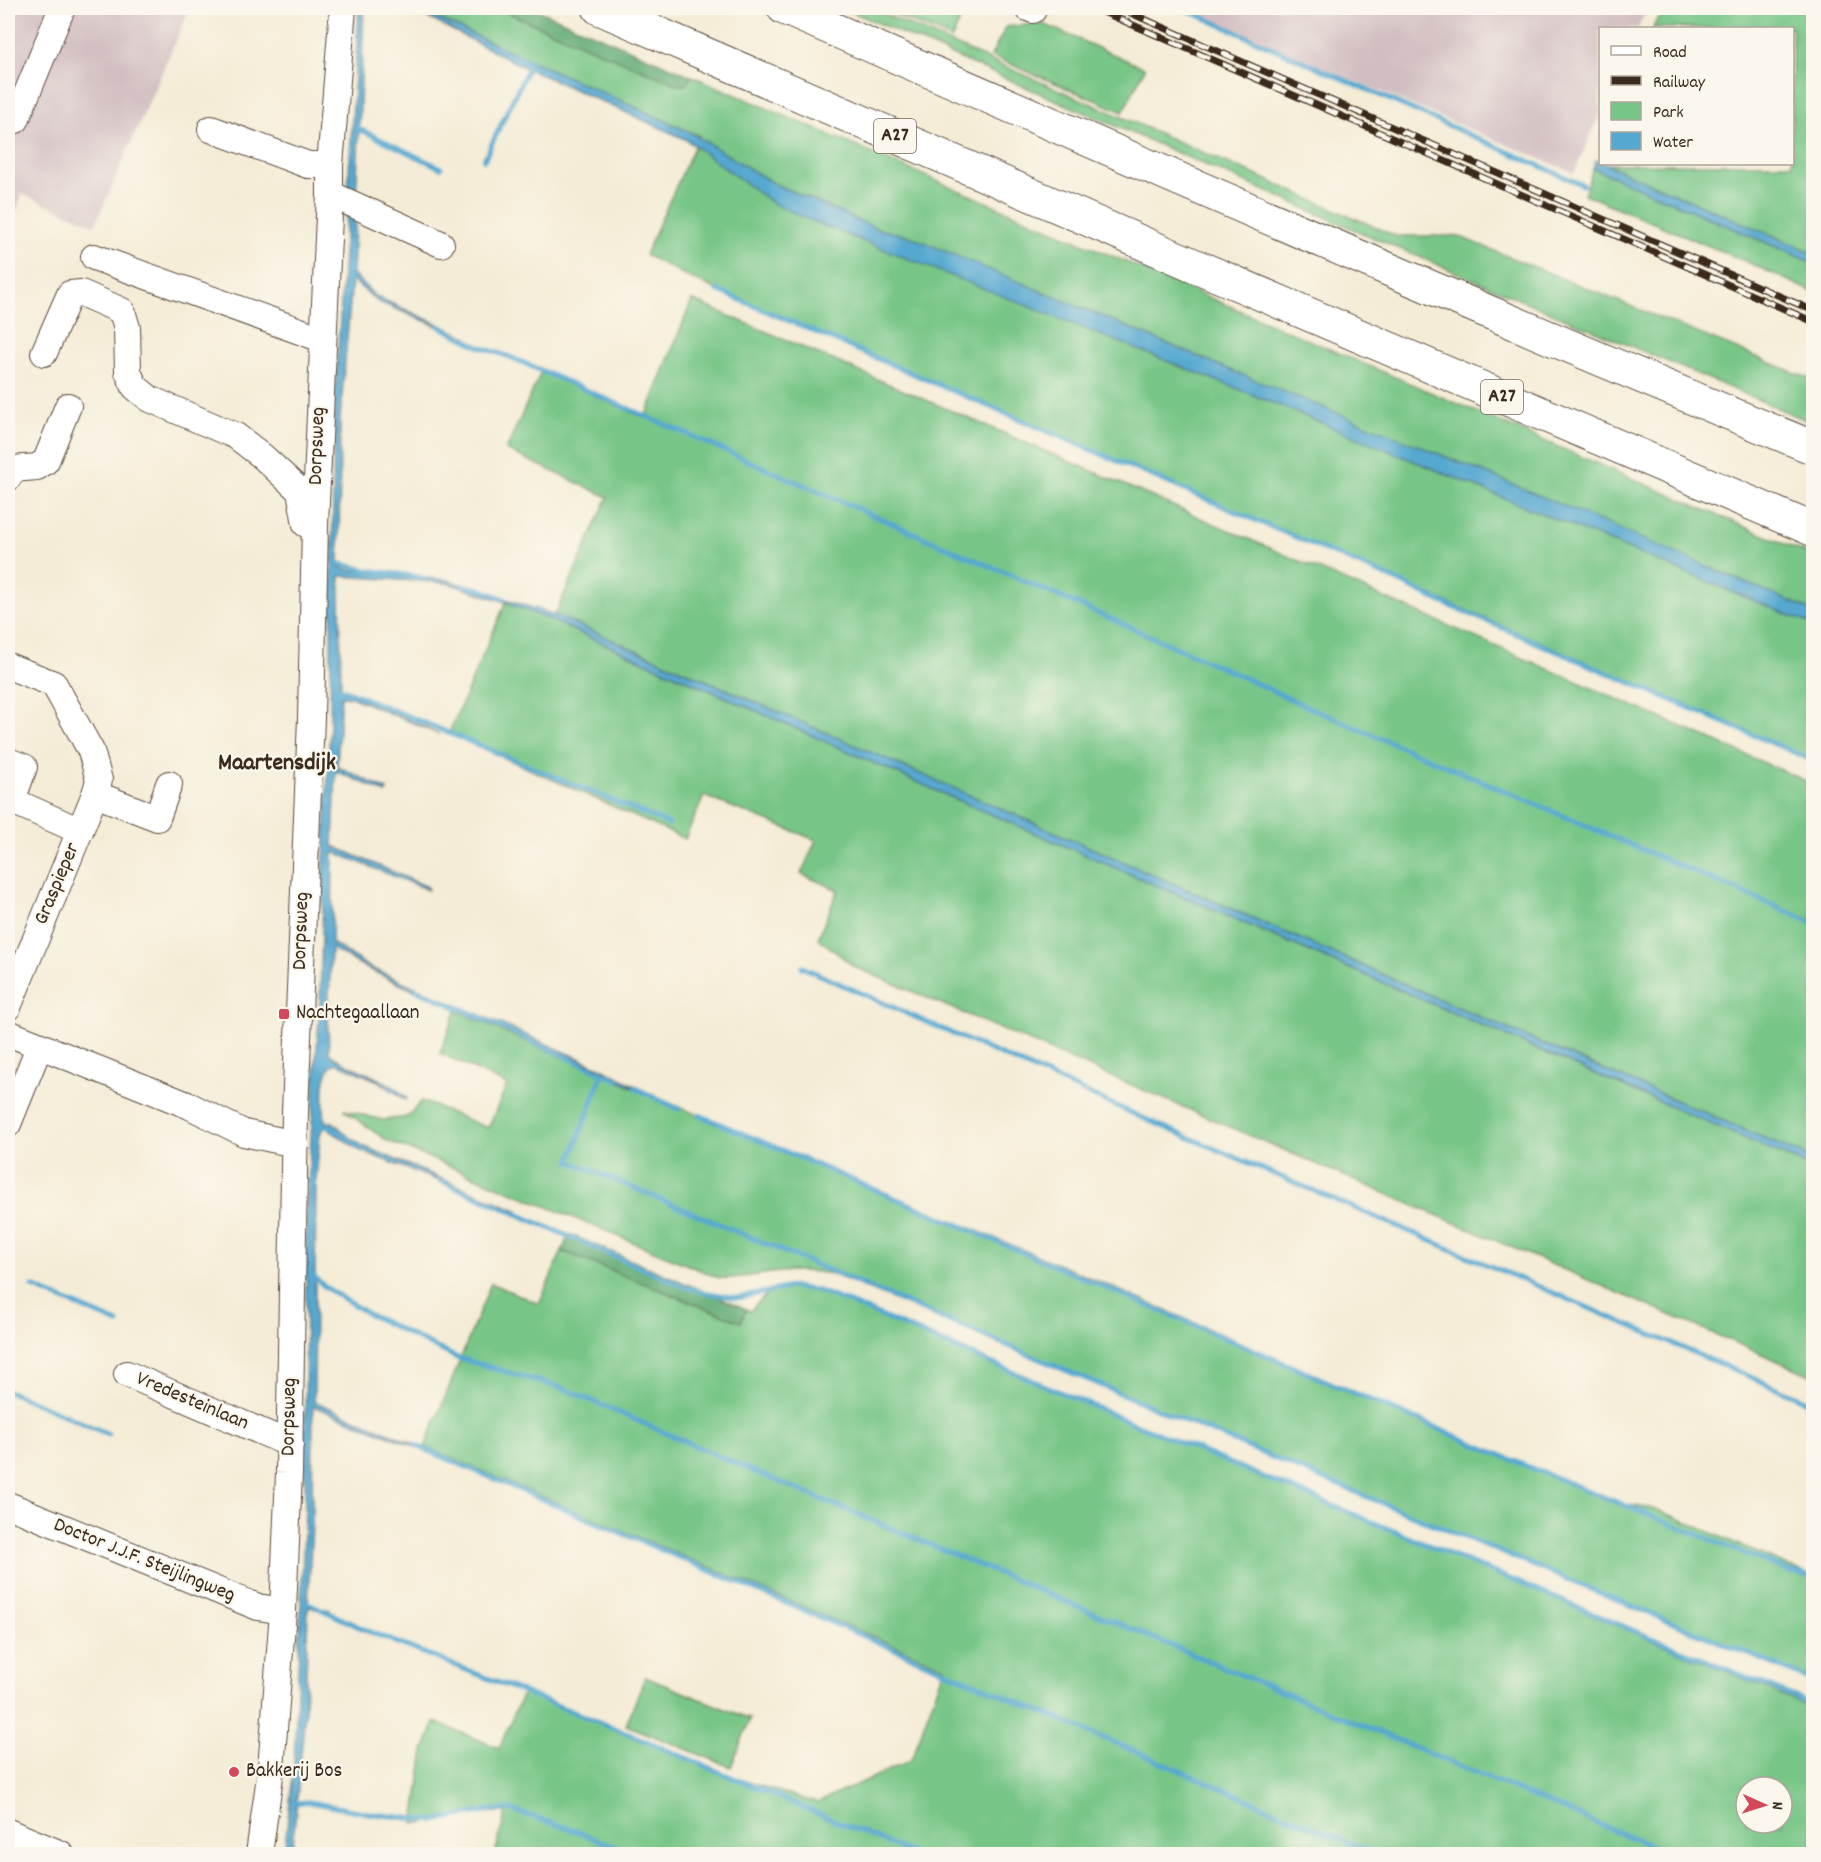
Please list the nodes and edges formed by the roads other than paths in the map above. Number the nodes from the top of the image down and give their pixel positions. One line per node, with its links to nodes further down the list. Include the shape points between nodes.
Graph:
1 (62, 8): 5 (street)
2 (343, 8): 7 (street, Dorpsweg)
3 (599, 8): 17 (highway, A27)
4 (784, 8): 14 (highway)
5 (16, 120)
6 (211, 129): 7 (street, via 308,165)
7 (330, 165): 8 (street, Dorpsweg)
8 (330, 194): 9 (street); 11 (street, Dorpsweg)
9 (441, 244)
10 (94, 257): 11 (street)
11 (322, 339): 16 (street, Dorpsweg)
12 (44, 353): 16 (street, via 70,294 81,293 122,311 128,328 128,372 135,387 150,399 236,436 300,491 306,524)
13 (68, 406): 15 (street, via 46,461 37,467 13,470)
14 (1814, 448)
15 (8, 478)
16 (315, 525): 28 (street, Dorpsweg)
17 (1814, 530)
18 (8, 666): 21 (street, Graspieper, via 54,684 91,751 99,780)
19 (8, 761): 22 (street, via 24,767)
20 (169, 784): 21 (street, via 157,818)
21 (95, 794): 23 (street, Graspieper)
22 (10, 800): 23 (street)
23 (80, 831): 24 (street, Graspieper)
24 (8, 1007)
25 (8, 1033): 26 (street)
26 (39, 1047): 27 (street); 28 (street, via 190,1106 244,1133)
27 (8, 1124)
28 (295, 1144): 30 (street, Dorpsweg)
29 (127, 1374): 30 (street, Vredesteinlaan)
30 (290, 1444): 32 (street, Dorpsweg)
31 (8, 1505): 32 (street, Doctor J.J.F. Steijlingweg, via 258,1607)
32 (283, 1611): 35 (street, Dorpsweg)
33 (8, 1832): 34 (street)
34 (61, 1854)
35 (260, 1854)

